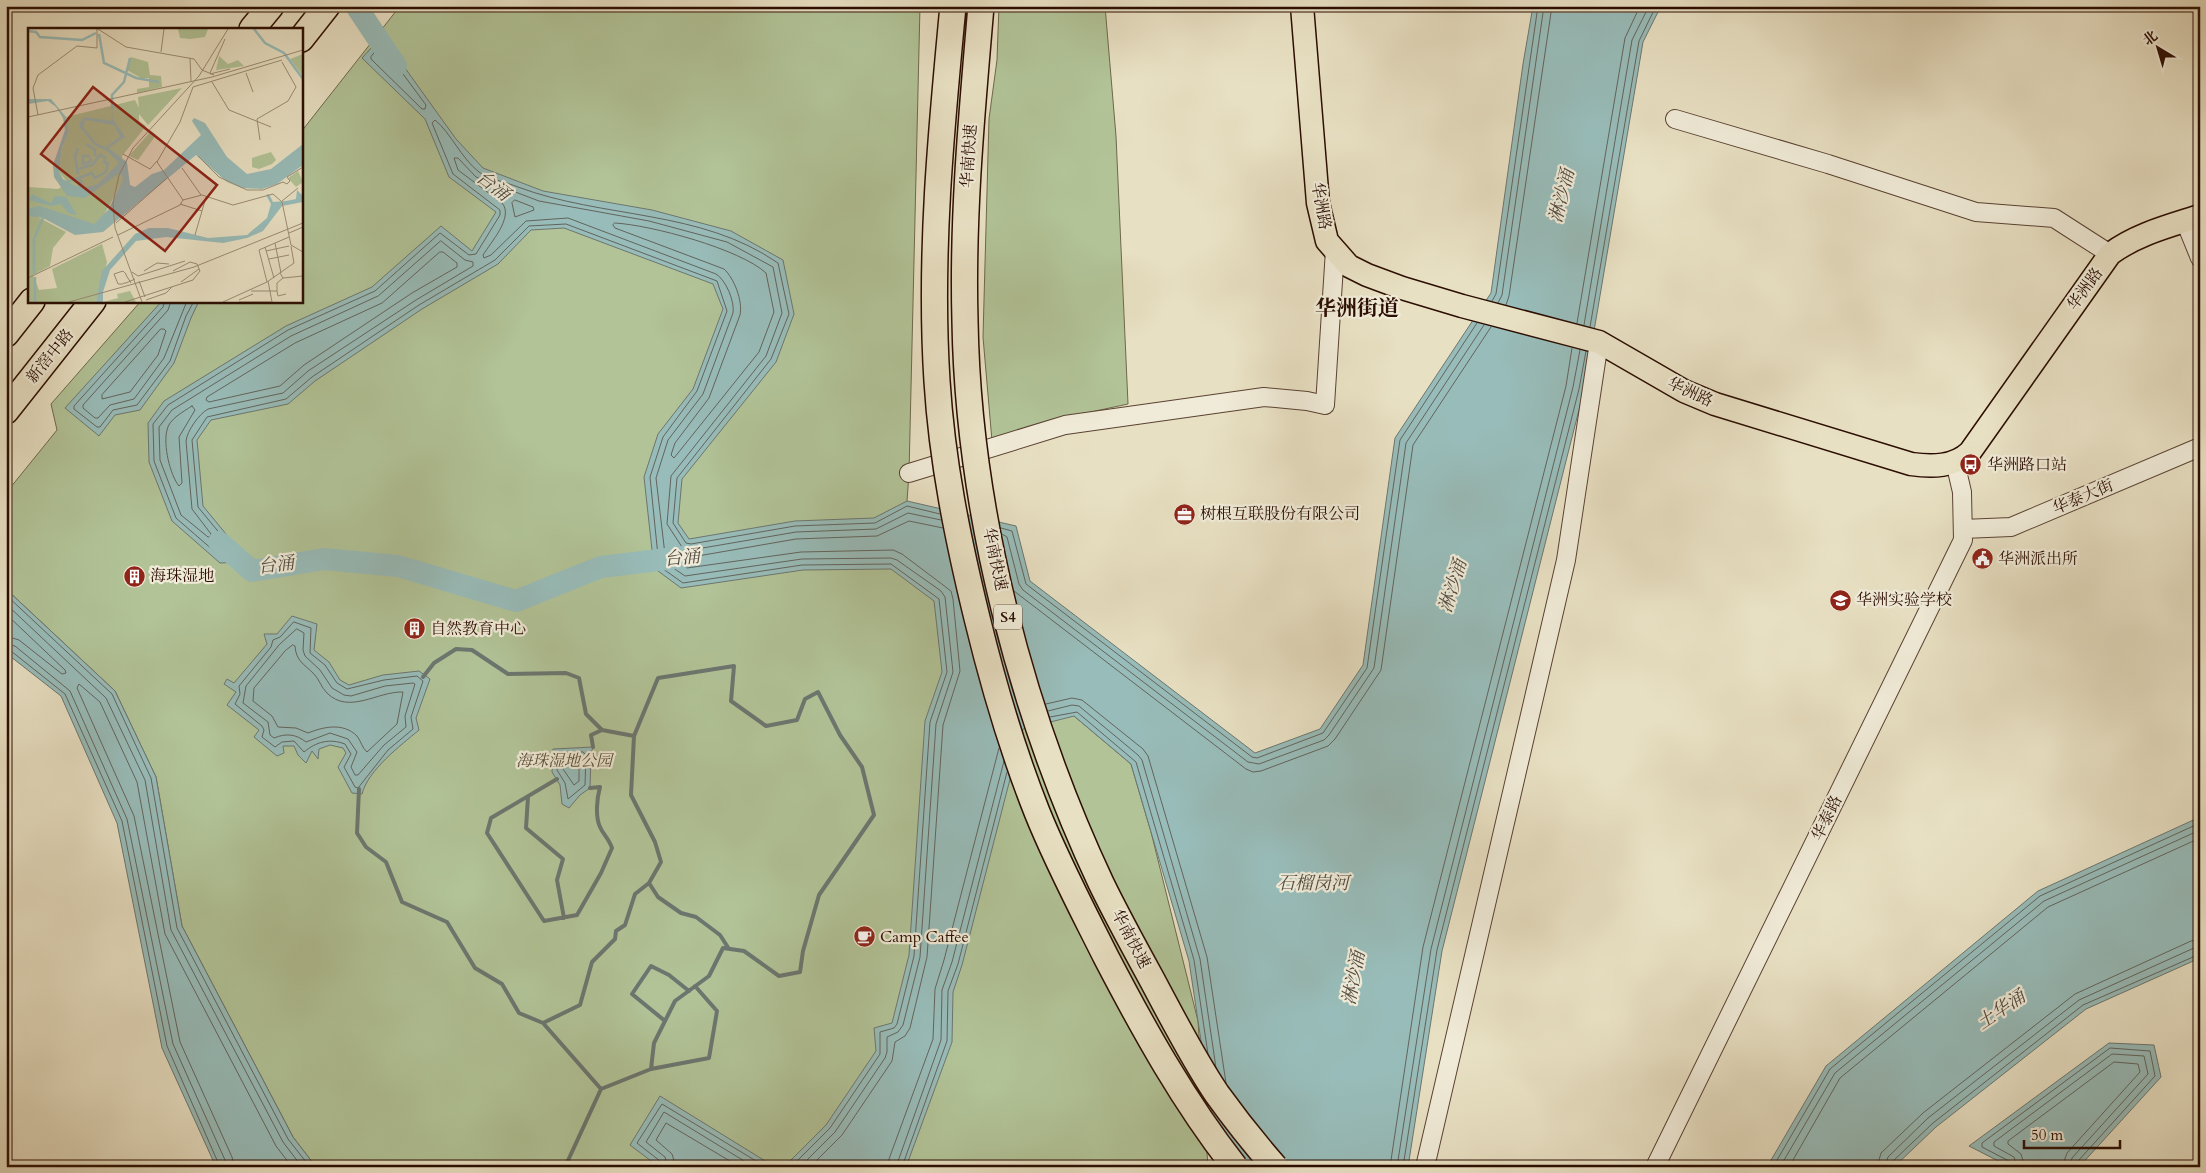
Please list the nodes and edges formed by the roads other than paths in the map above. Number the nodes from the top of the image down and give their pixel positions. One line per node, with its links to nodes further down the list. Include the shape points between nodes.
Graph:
1 (271, 6): 6 (highway)
2 (327, 6): 7 (highway)
3 (953, 6): 22 (highway, 华南快速 / S4, bridge, via 935,218 934,291 937,382 944,445 966,574 1008,733 1064,875 1144,1029 1179,1087)
4 (981, 6): 23 (highway, 华南快速 / S4, bridge, via 966,192 964,323 978,472 1002,596 1044,741 1101,883 1216,1092)
5 (1302, 6): 10 (main road, 华洲路, via 1318,203 1327,241)
6 (253, 28)
7 (306, 32)
8 (1675, 119): 11 (street, via 1976,212 2054,218)
9 (2192, 219): 11 (main road, 华洲路, via 2139,236); 12 (street)
10 (1335, 250): 16 (main road, 华洲路, via 1349,266 1367,275 1462,306); 20 (street, via 1325,405 1264,397 1064,425)
11 (2110, 254): 19 (main road, 华洲路, via 1970,452)
12 (2200, 258)
13 (31, 302): 15 (highway)
14 (92, 302): 17 (highway, 新滘中路)
15 (6, 334)
16 (1599, 342): 19 (main road, 华洲路, via 1684,391 1715,404 1911,464); 24 (street, via 1566,560)
17 (6, 411)
18 (2200, 447): 21 (street, 华泰大街, via 2012,527)
19 (1955, 462): 21 (street, 华泰路, via 1962,492)
20 (909, 473)
21 (1963, 529): 25 (street, 华泰路, via 1963,540 1931,608)
22 (1235, 1167)
23 (1274, 1167)
24 (1425, 1167)
25 (1655, 1167)

